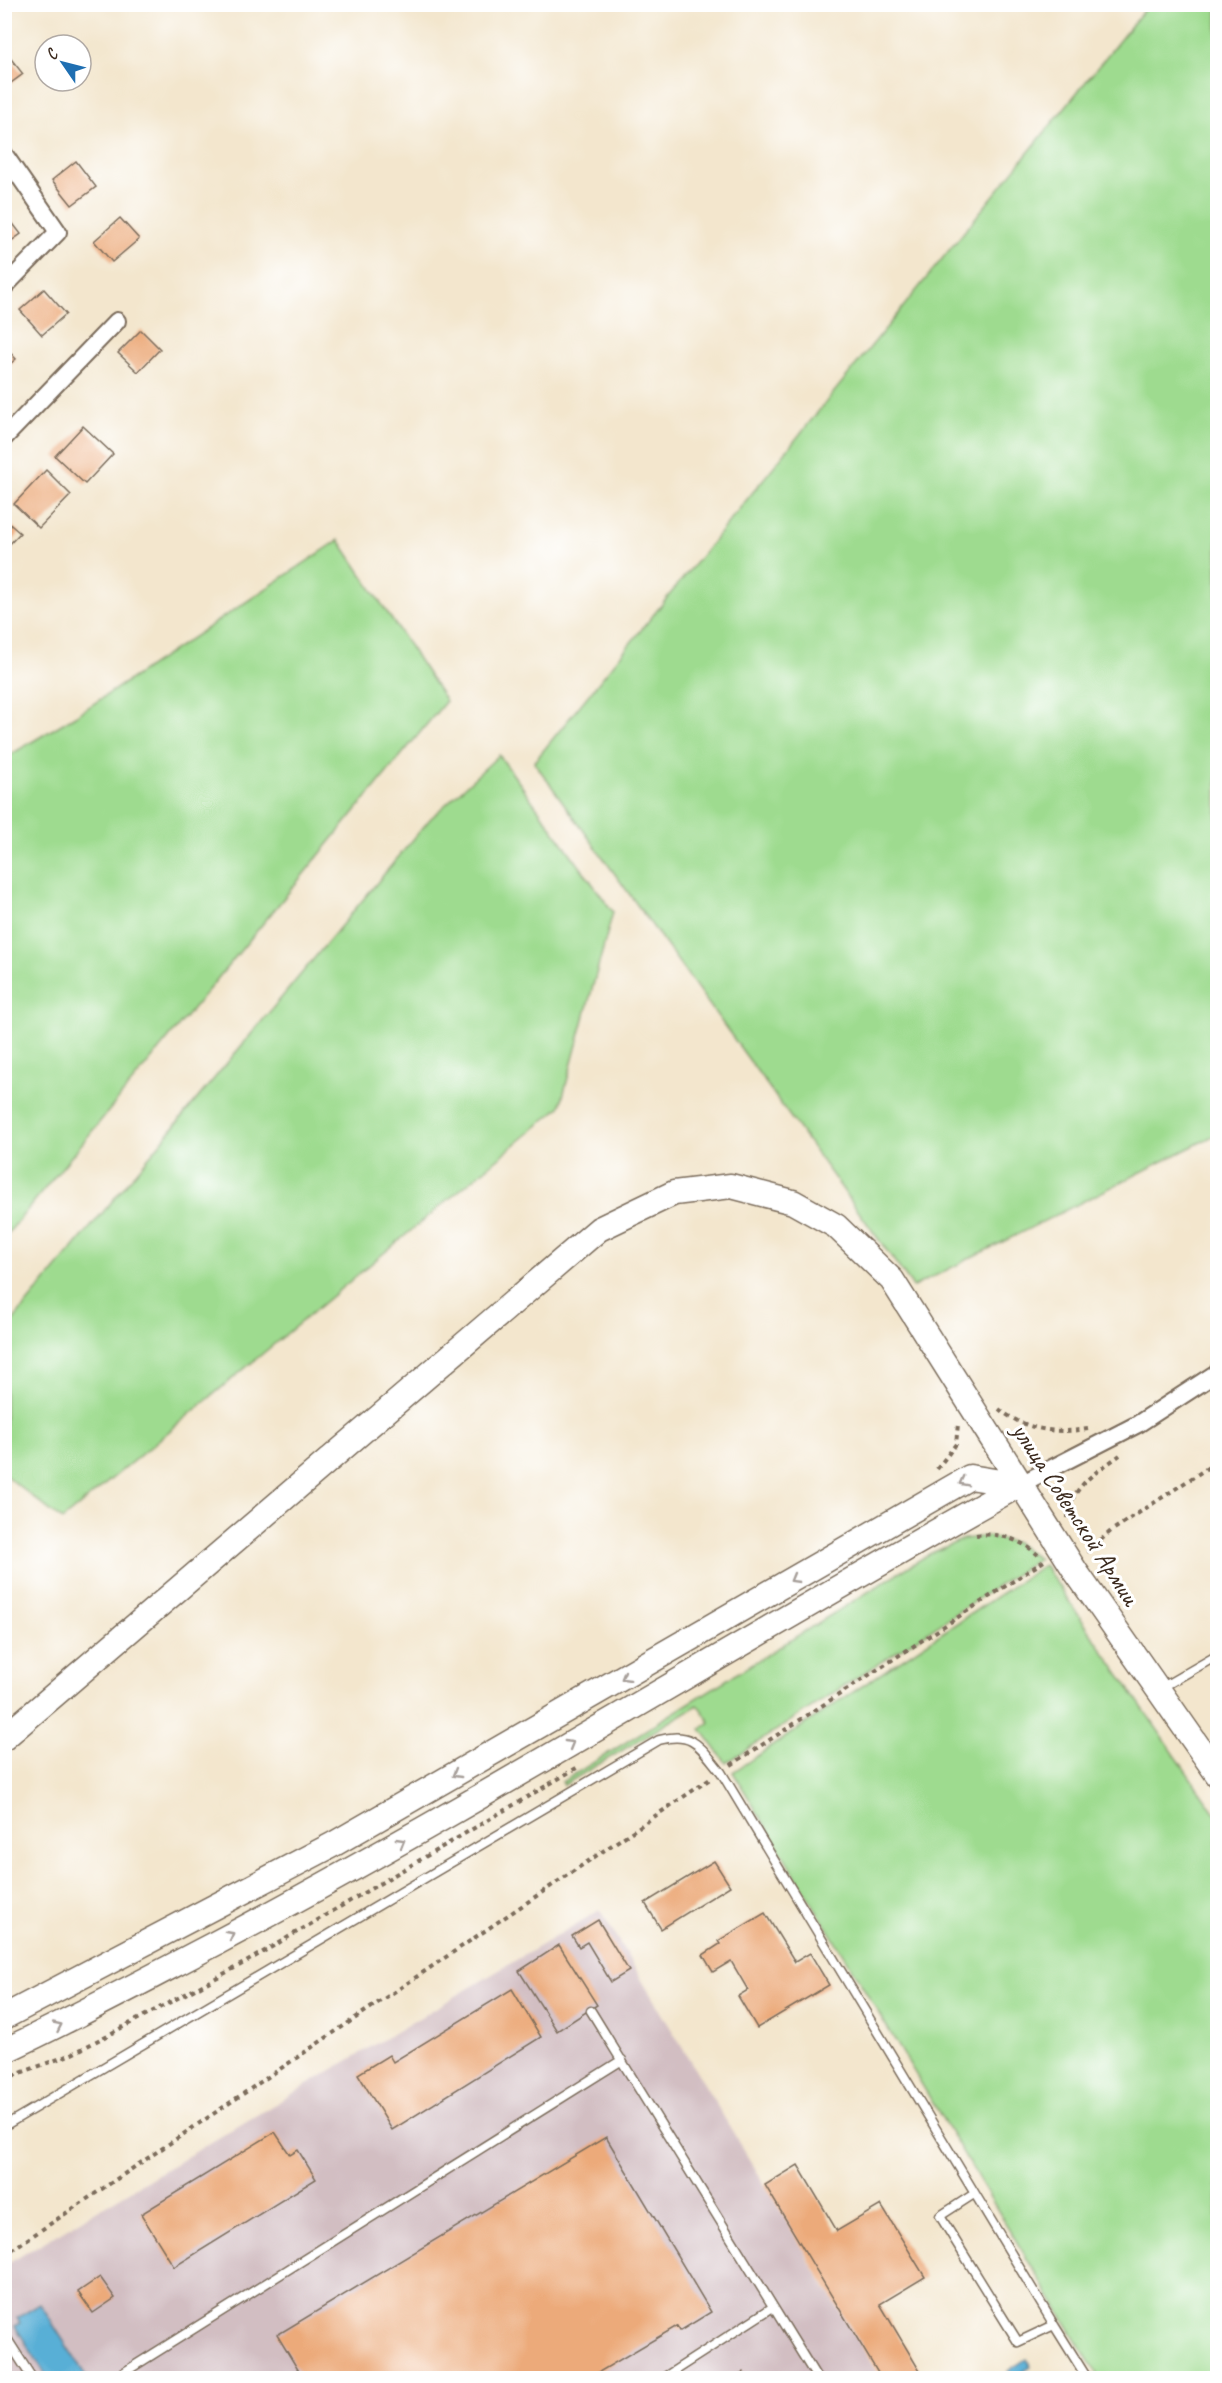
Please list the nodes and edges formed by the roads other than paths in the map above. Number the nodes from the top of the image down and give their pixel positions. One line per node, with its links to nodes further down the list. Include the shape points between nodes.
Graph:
1 (4, 154): 2 (street, via 58,232)
2 (4, 287)
3 (117, 321): 4 (street)
4 (4, 438)
5 (1218, 1372): 6 (street, via 1138,1424)
6 (1019, 1485): 8 (main road, улица Советской Армии, via 1080,1565); 9 (main road, улица Советской Армии, via 967,1395 892,1280 836,1226 793,1202 731,1186 674,1193 599,1228); 12 (main road, one-way to 12, via 970,1477 334,1844); 13 (main road, one-way to 6, via 69,2021 339,1878)
7 (1218, 1655): 8 (lane)
8 (1158, 1689): 10 (main road, улица Советской Армии)
9 (4, 1738)
10 (1218, 1775)
11 (591, 2011): 14 (lane)
12 (4, 2017)
13 (4, 2051)
14 (622, 2060): 17 (lane); 21 (lane)
15 (4, 2126): 16 (lane, via 659,1740 674,1736 688,1737 698,1744 721,1772)
16 (974, 2194): 18 (lane); 18 (lane, via 940,2216 1018,2342)
17 (773, 2307): 22 (lane); 23 (lane)
18 (1054, 2325): 24 (lane)
19 (4, 2334): 20 (lane)
20 (32, 2379)
21 (116, 2379)
22 (663, 2379)
23 (817, 2379)
24 (1087, 2379)

